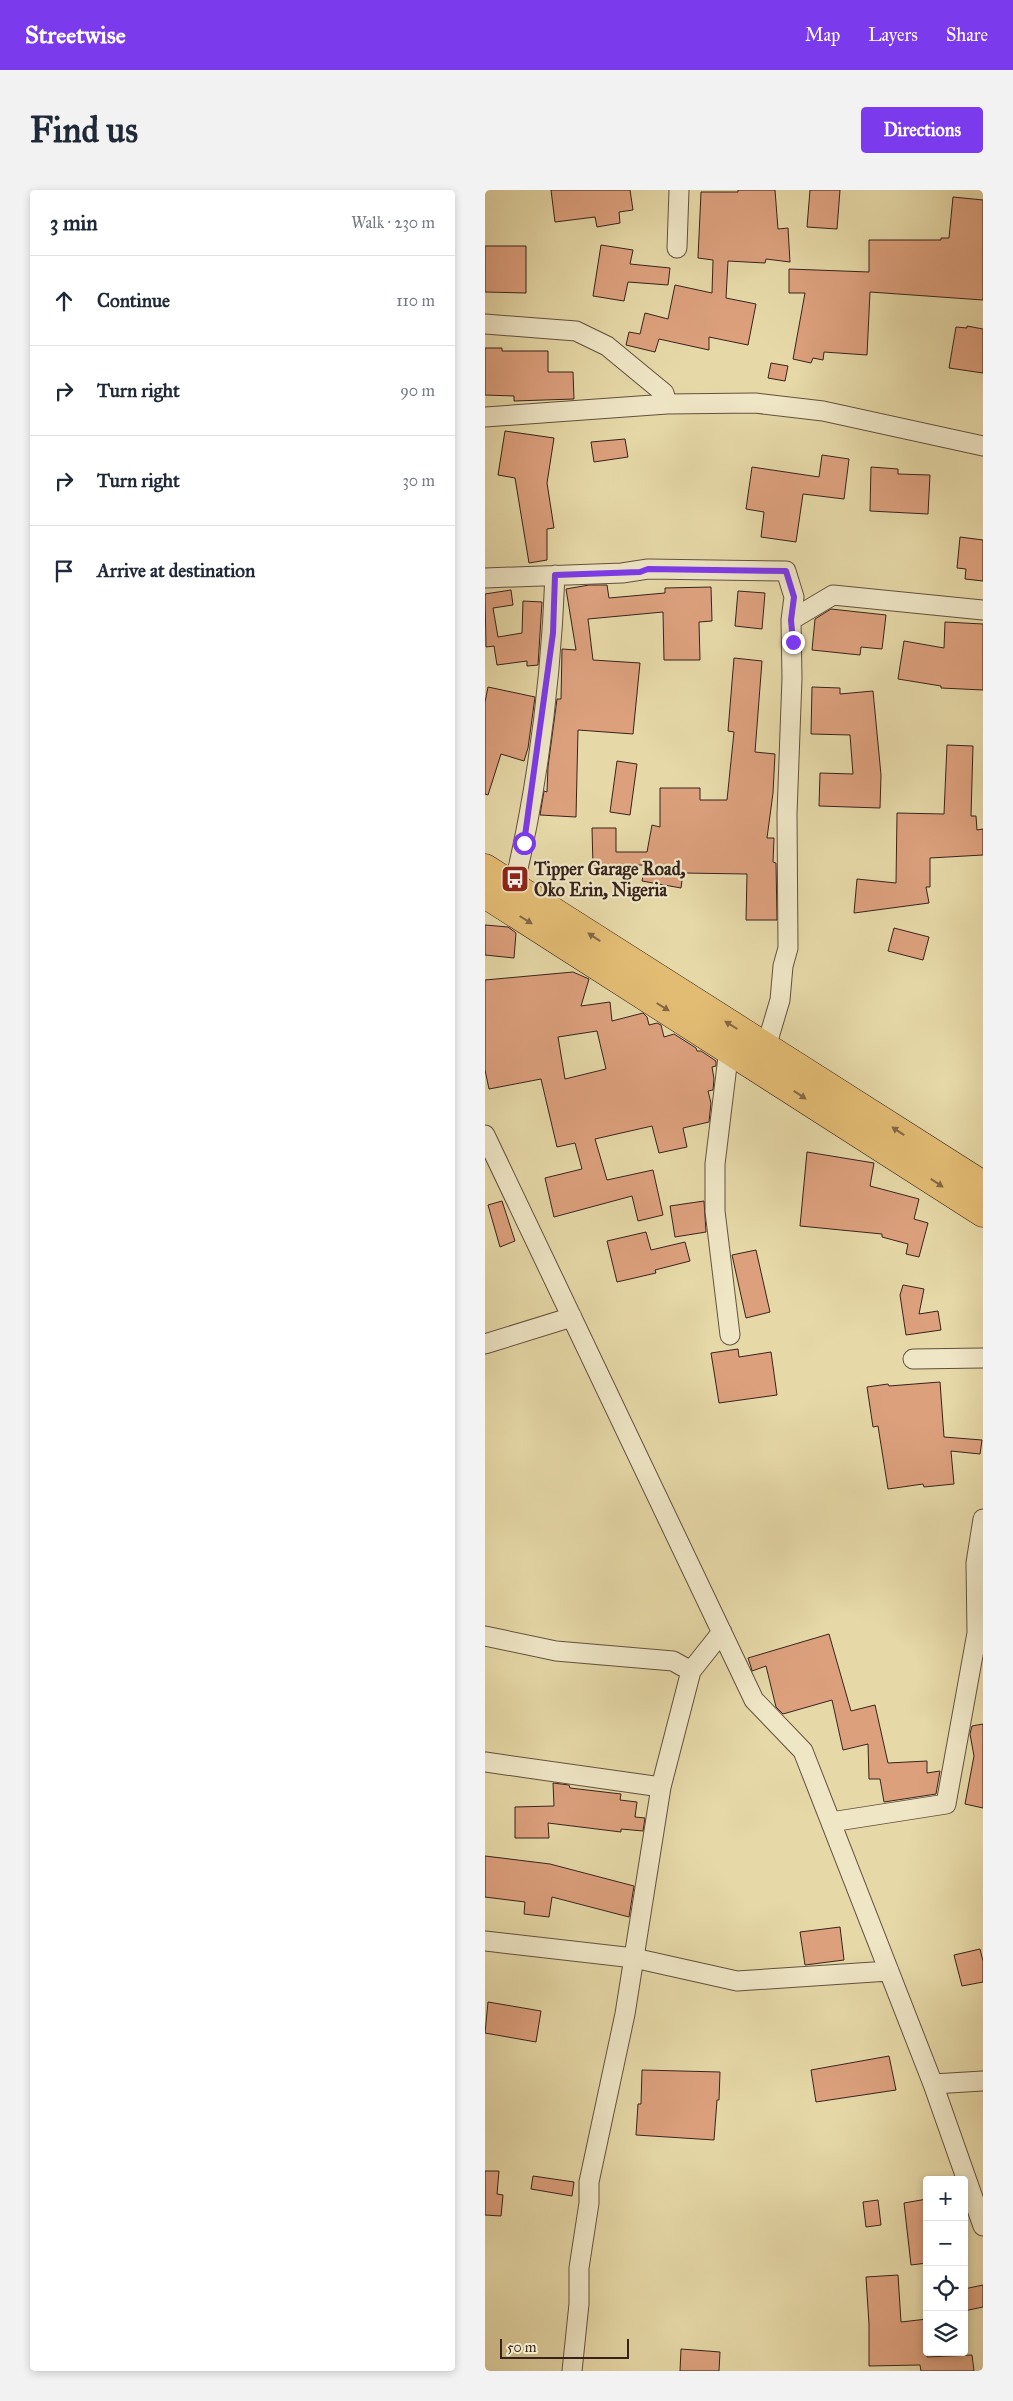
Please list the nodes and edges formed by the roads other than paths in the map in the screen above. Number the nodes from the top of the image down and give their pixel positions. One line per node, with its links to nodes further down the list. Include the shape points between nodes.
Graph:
1 (679, 190): 2 (street)
2 (677, 248)
3 (485, 324): 4 (street, via 576,331 607,346 664,393)
4 (667, 404): 5 (street); 6 (street, via 755,402)
5 (485, 417)
6 (983, 446)
7 (555, 575): 8 (street); 10 (street, via 648,569 786,571 794,597); 12 (street, via 553,633 543,716 524,843)
8 (485, 578)
9 (983, 610): 10 (street, via 833,595)
10 (791, 620): 14 (street, via 788,948 780,1000)
11 (485, 868): 12 (main road)
12 (514, 886): 14 (main road, one-way to 12)
13 (485, 894): 15 (main road, one-way to 15)
14 (766, 1047): 17 (main road, one-way to 14)
15 (729, 1049): 18 (main road, one-way to 18); 20 (street, via 715,1164 715,1212)
16 (485, 1135): 19 (street)
17 (983, 1185)
18 (983, 1213)
19 (572, 1317): 21 (street); 25 (street)
20 (730, 1335)
21 (485, 1344)
22 (983, 1358): 23 (street)
23 (913, 1359)
24 (983, 1519): 26 (street, via 976,1563)
25 (722, 1632): 28 (street); 31 (street, via 754,1700 803,1751)
26 (980, 1633): 31 (street, via 946,1804)
27 (485, 1636): 28 (street, via 556,1651 673,1661)
28 (691, 1671): 30 (street)
29 (485, 1762): 30 (street)
30 (661, 1787): 33 (street)
31 (831, 1822): 34 (street)
32 (485, 1941): 33 (street)
33 (634, 1958): 34 (street, via 737,1981); 38 (street, via 589,2182)
34 (889, 1972): 36 (street)
35 (983, 2081): 36 (street)
36 (933, 2084): 37 (street)
37 (983, 2226)
38 (572, 2371)

